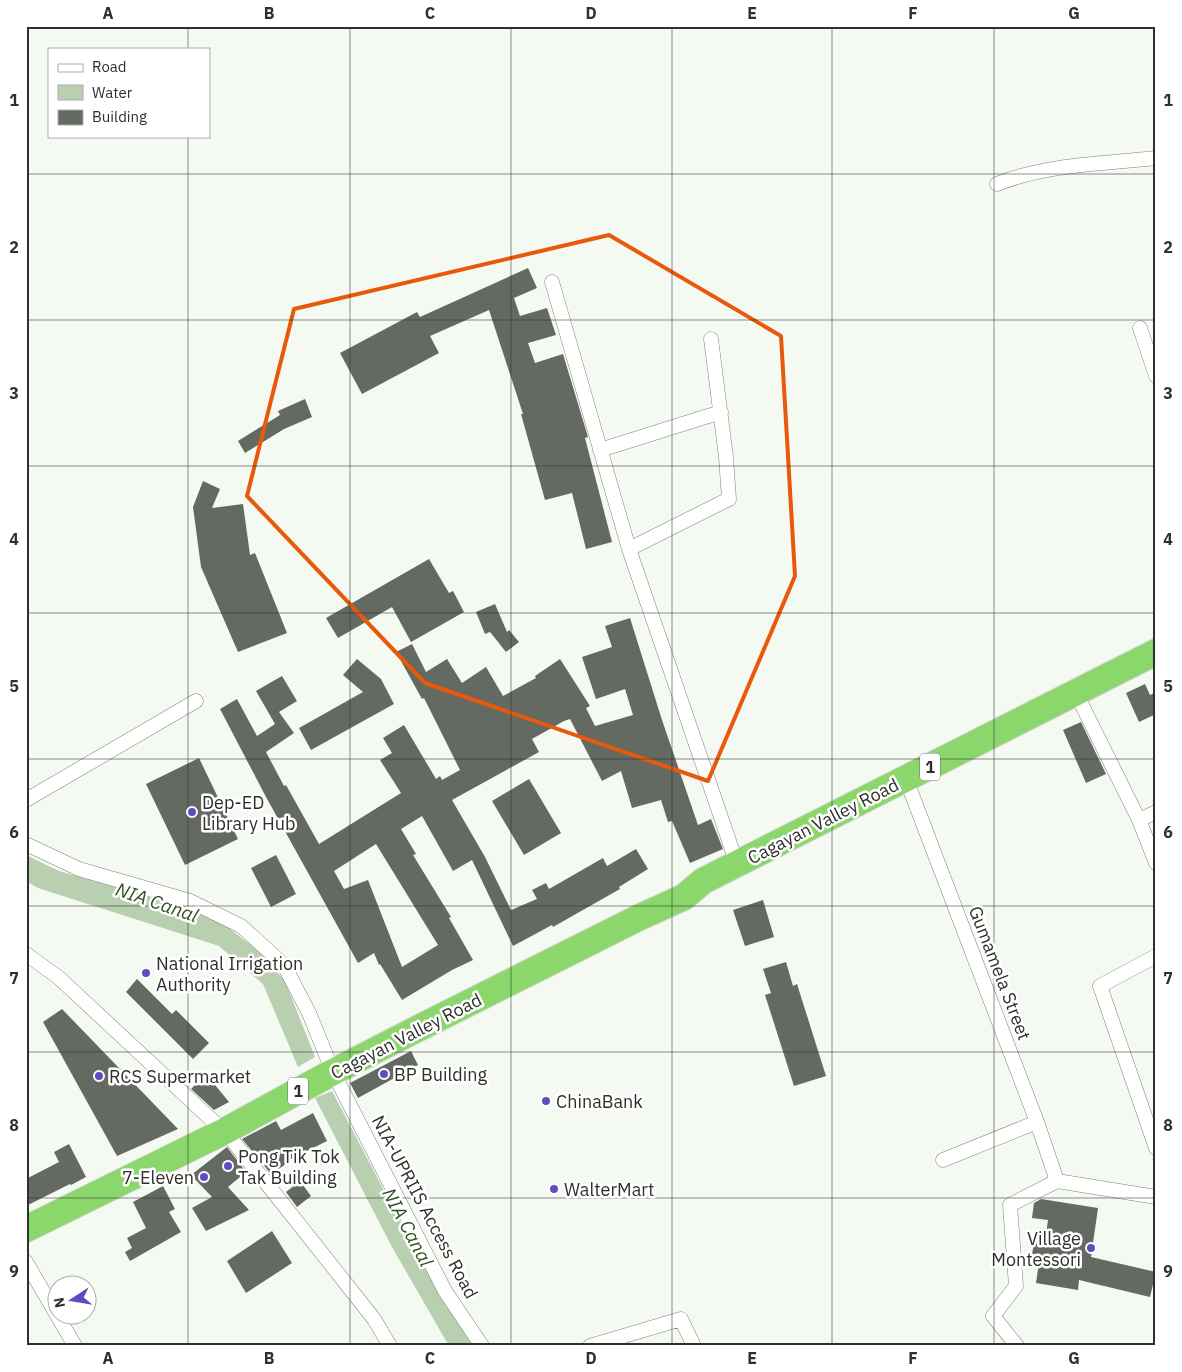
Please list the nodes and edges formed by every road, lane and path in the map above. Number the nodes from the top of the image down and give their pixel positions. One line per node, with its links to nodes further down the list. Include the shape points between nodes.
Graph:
1 (1156, 158): 2 (street, via 1071,166 1021,175)
2 (997, 184)
3 (552, 282): 8 (street)
4 (1140, 328): 6 (street)
5 (711, 339): 7 (street)
6 (1156, 376)
7 (721, 412): 8 (street); 9 (street, via 729,499)
8 (600, 450): 9 (street)
9 (629, 549): 19 (street)
10 (1156, 652): 11 (highway, Cagayan Valley Road / 1)
11 (1076, 693): 13 (highway, Cagayan Valley Road / 1); 16 (street)
12 (196, 701): 14 (street)
13 (906, 779): 19 (highway, Cagayan Valley Road / 1); 23 (street, Gumamela Street)
14 (26, 800)
15 (1156, 812): 16 (street)
16 (1139, 820): 18 (street)
17 (26, 844): 22 (street, NIA-UPRIIS Access Road, via 79,870 190,901 241,926 284,965 309,1013)
18 (1156, 863)
19 (738, 864): 22 (highway, Cagayan Valley Road / 1, via 703,881 678,885 646,900)
20 (26, 954): 24 (street, via 58,977)
21 (1156, 956): 25 (street, via 1100,986)
22 (331, 1068): 24 (highway, Cagayan Valley Road / 1, via 250,1106); 34 (street, NIA-UPRIIS Access Road, via 445,1291)
23 (1037, 1122): 26 (street); 27 (street, Gumamela Street)
24 (219, 1127): 29 (highway, Cagayan Valley Road / 1, via 152,1155); 30 (highway, Cagayan Valley Road / 1); 33 (street, via 374,1319)
25 (1156, 1148)
26 (943, 1160)
27 (1057, 1181): 28 (street); 37 (street, via 1010,1205 1016,1286 993,1316)
28 (1156, 1197)
29 (26, 1217)
30 (26, 1229)
31 (26, 1262): 32 (street)
32 (75, 1346)
33 (390, 1346)
34 (482, 1346)
35 (590, 1346): 36 (street, via 681,1319)
36 (694, 1346)
37 (1017, 1346)

